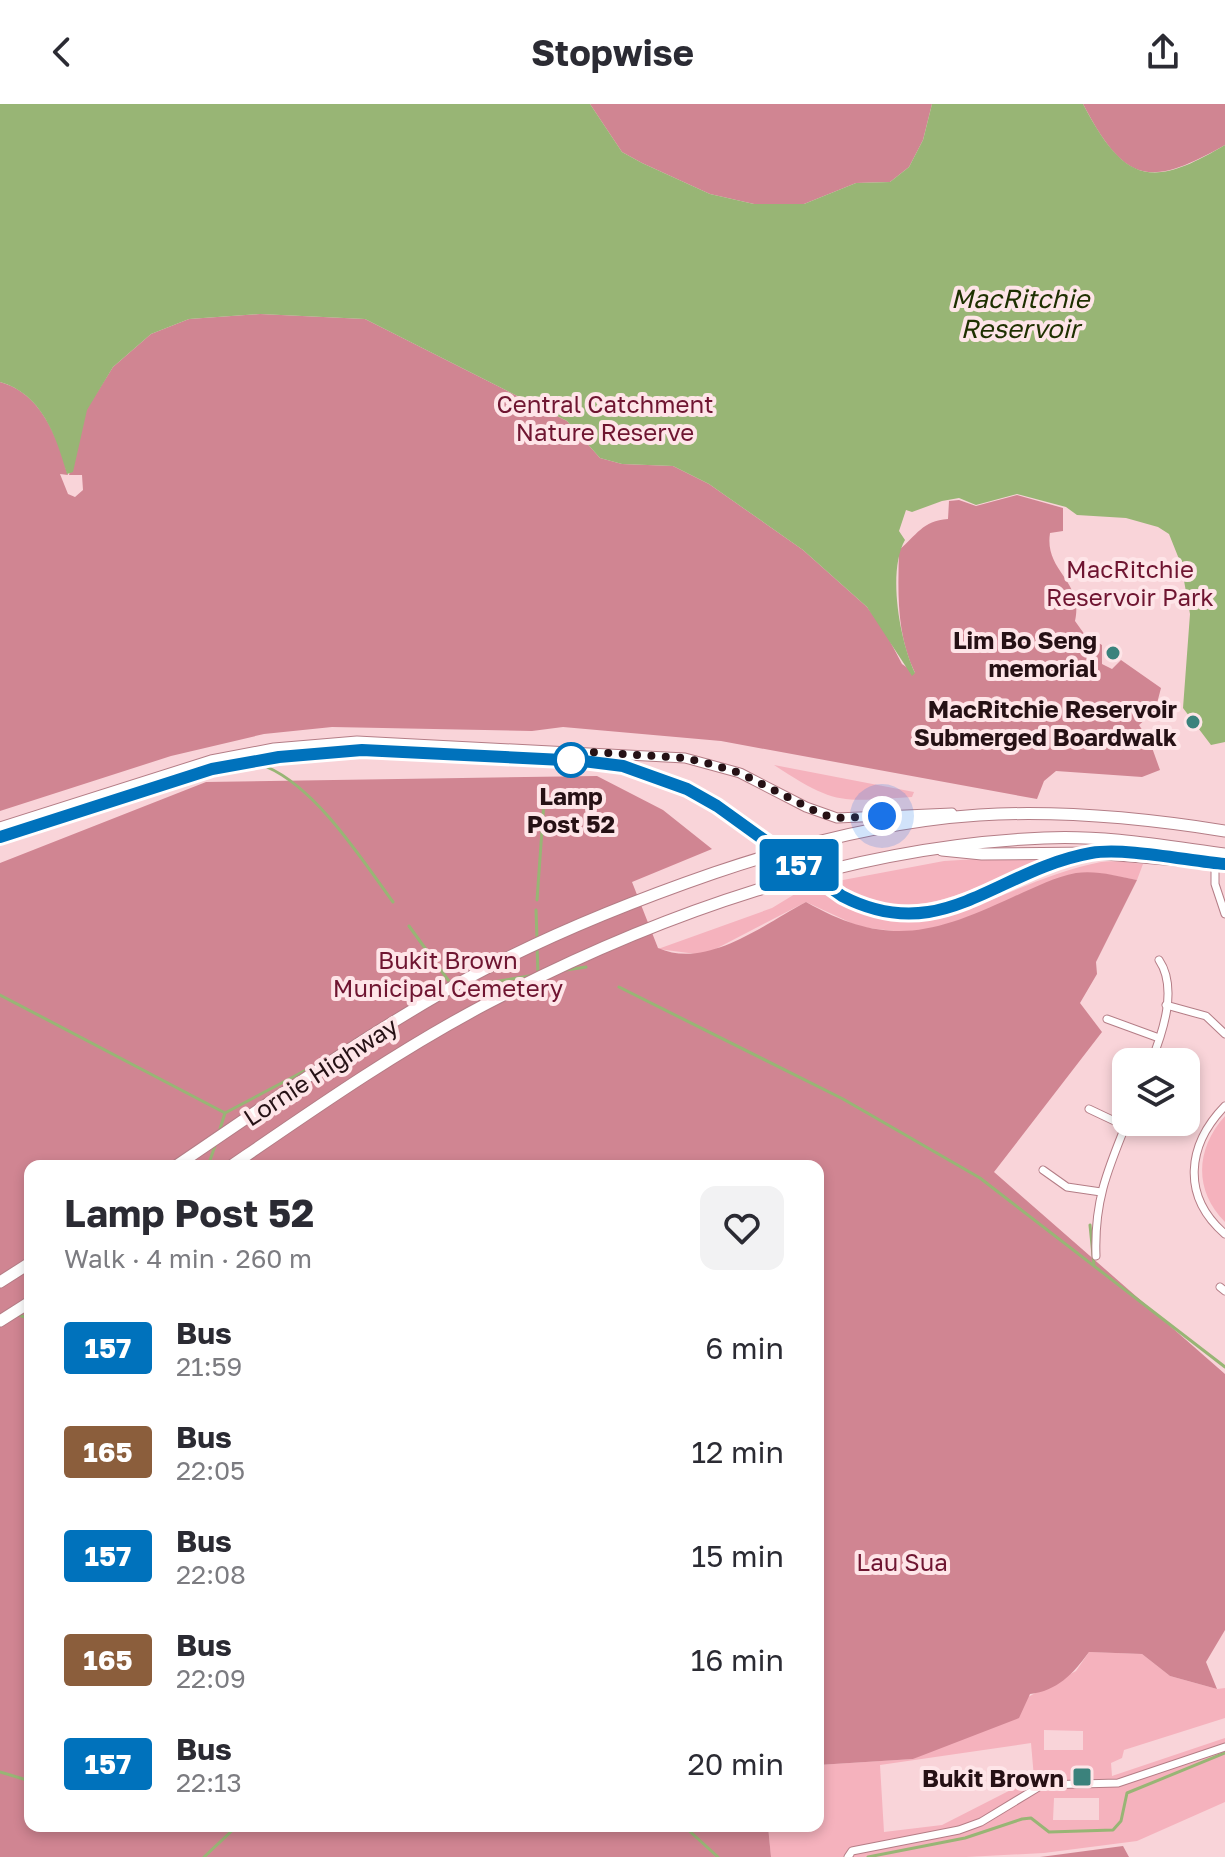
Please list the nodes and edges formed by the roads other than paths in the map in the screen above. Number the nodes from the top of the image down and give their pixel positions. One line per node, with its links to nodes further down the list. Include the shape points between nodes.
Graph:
1 (95, 801): 2 (street, via 235,755 316,743 403,742 685,758 740,773 837,818); 3 (street); 5 (street, via 212,769 322,752 376,751 623,766 717,806); 6 (street)
2 (978, 815): 4 (main road, Lornie Highway, via 1061,814); 23 (main road, Lornie Highway, via 872,829 766,855 581,923 469,978)
3 (0, 827)
4 (1225, 828)
5 (754, 832)
6 (0, 837)
7 (933, 849): 8 (main road); 9 (main road, Lornie Highway, via 1046,838); 24 (main road, Lornie Highway, via 827,870 596,951 484,1005)
8 (1094, 853): 10 (main road); 11 (street, via 1036,869 925,915 880,913)
9 (1225, 854)
10 (1220, 864): 12 (street, via 1215,884)
11 (842, 896)
12 (1225, 914)
13 (1159, 960): 14 (street, via 1167,972)
14 (1166, 1005): 16 (street, via 1206,1016); 17 (street)
15 (1107, 1019): 17 (street)
16 (1225, 1034)
17 (1159, 1038): 18 (street)
18 (1156, 1048)
19 (1225, 1106): 27 (street, via 1195,1149 1202,1207)
20 (1089, 1109): 21 (street)
21 (1112, 1118)
22 (1122, 1136): 26 (street)
23 (185, 1160)
24 (240, 1160)
25 (1043, 1170): 26 (street, via 1067,1187)
26 (1101, 1192): 28 (street, via 1095,1217)
27 (1225, 1234)
28 (1096, 1256)
29 (24, 1267): 30 (main road)
30 (0, 1282)
31 (24, 1306): 32 (main road)
32 (0, 1321)
33 (1225, 1747): 34 (street, via 1118,1783 1042,1785 981,1822 852,1851)
34 (848, 1857)

